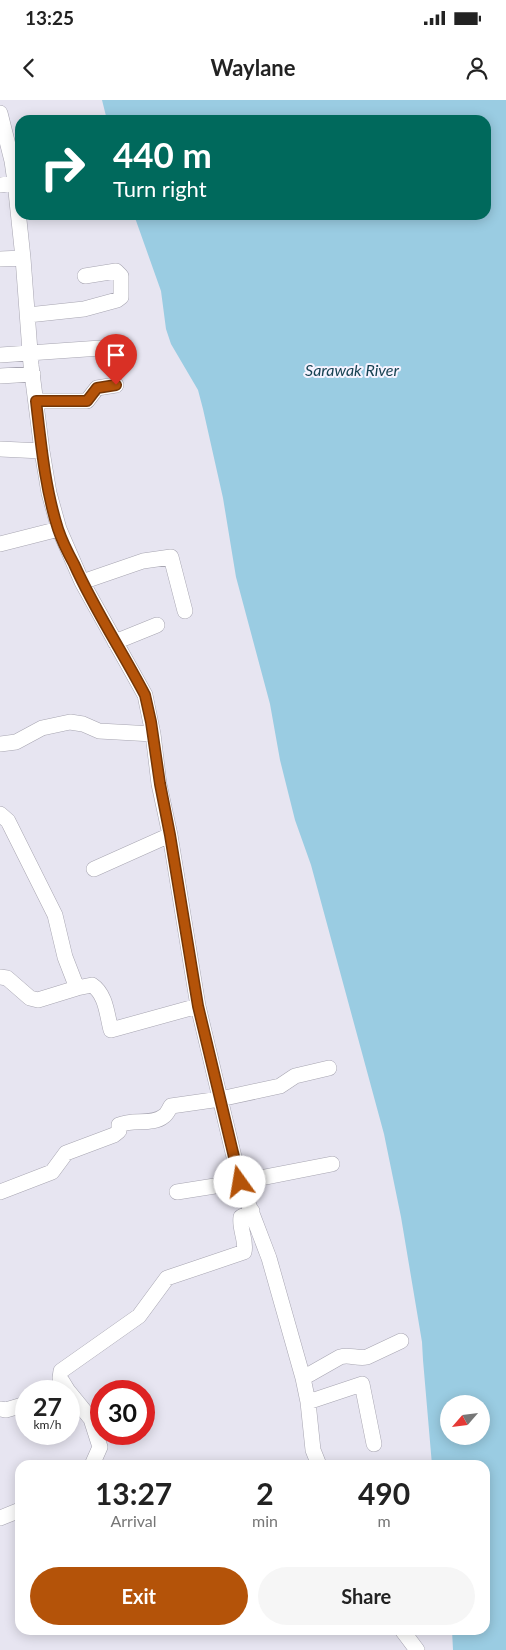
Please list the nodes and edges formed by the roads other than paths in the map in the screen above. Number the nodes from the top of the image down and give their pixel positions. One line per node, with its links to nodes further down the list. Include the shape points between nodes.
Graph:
1 (0, 113): 2 (street, via 12,161)
2 (12, 183): 3 (street)
3 (15, 203)
4 (17, 220): 6 (street)
5 (0, 258): 6 (street)
6 (23, 258): 8 (street)
7 (85, 276): 8 (street, via 116,271 121,276 121,297 84,309)
8 (28, 315): 10 (street)
9 (115, 347): 10 (street)
10 (30, 353): 11 (street); 12 (street)
11 (0, 354)
12 (33, 374): 13 (street); 15 (street)
13 (0, 376)
14 (116, 385): 15 (street, via 97,388 87,401)
15 (36, 401): 17 (street)
16 (0, 449): 17 (street)
17 (42, 451): 18 (street)
18 (58, 529): 19 (street); 20 (street)
19 (0, 544)
20 (82, 582): 21 (street, via 143,561 171,557); 23 (street)
21 (185, 612)
22 (157, 625): 23 (street)
23 (115, 642): 24 (street, via 145,695)
24 (153, 734): 25 (street, via 99,731 70,722 42,728 16,742); 27 (street)
25 (0, 744)
26 (0, 814): 30 (street, via 8,820 55,915 65,957)
27 (170, 835): 28 (street); 31 (street)
28 (94, 869)
29 (0, 977): 30 (street, via 7,978 30,998 38,1000)
30 (77, 988): 31 (street, via 92,985 98,989 111,1030)
31 (198, 1006): 33 (street)
32 (329, 1068): 33 (street, via 295,1076 280,1086)
33 (220, 1099): 35 (street); 36 (street, via 171,1106 164,1116 155,1121 126,1122 119,1125 119,1131 114,1135 66,1153 52,1172)
34 (332, 1164): 35 (street)
35 (240, 1182): 37 (street); 38 (street)
36 (0, 1192)
37 (177, 1192)
38 (252, 1211): 40 (street, via 269,1258); 41 (street, via 241,1217 244,1252 167,1278 139,1316 62,1371)
39 (400, 1341): 40 (street, via 367,1357 340,1357)
40 (303, 1378): 42 (street)
41 (61, 1380)
42 (308, 1402): 46 (street, via 362,1384); 48 (street)
43 (80, 1406): 47 (street, via 91,1419 100,1447)
44 (15, 1407): 45 (street)
45 (0, 1410)
46 (374, 1444)
47 (94, 1460)
48 (317, 1460)
49 (15, 1512): 50 (street)
50 (0, 1518)
51 (406, 1635): 52 (street)
52 (418, 1650)

